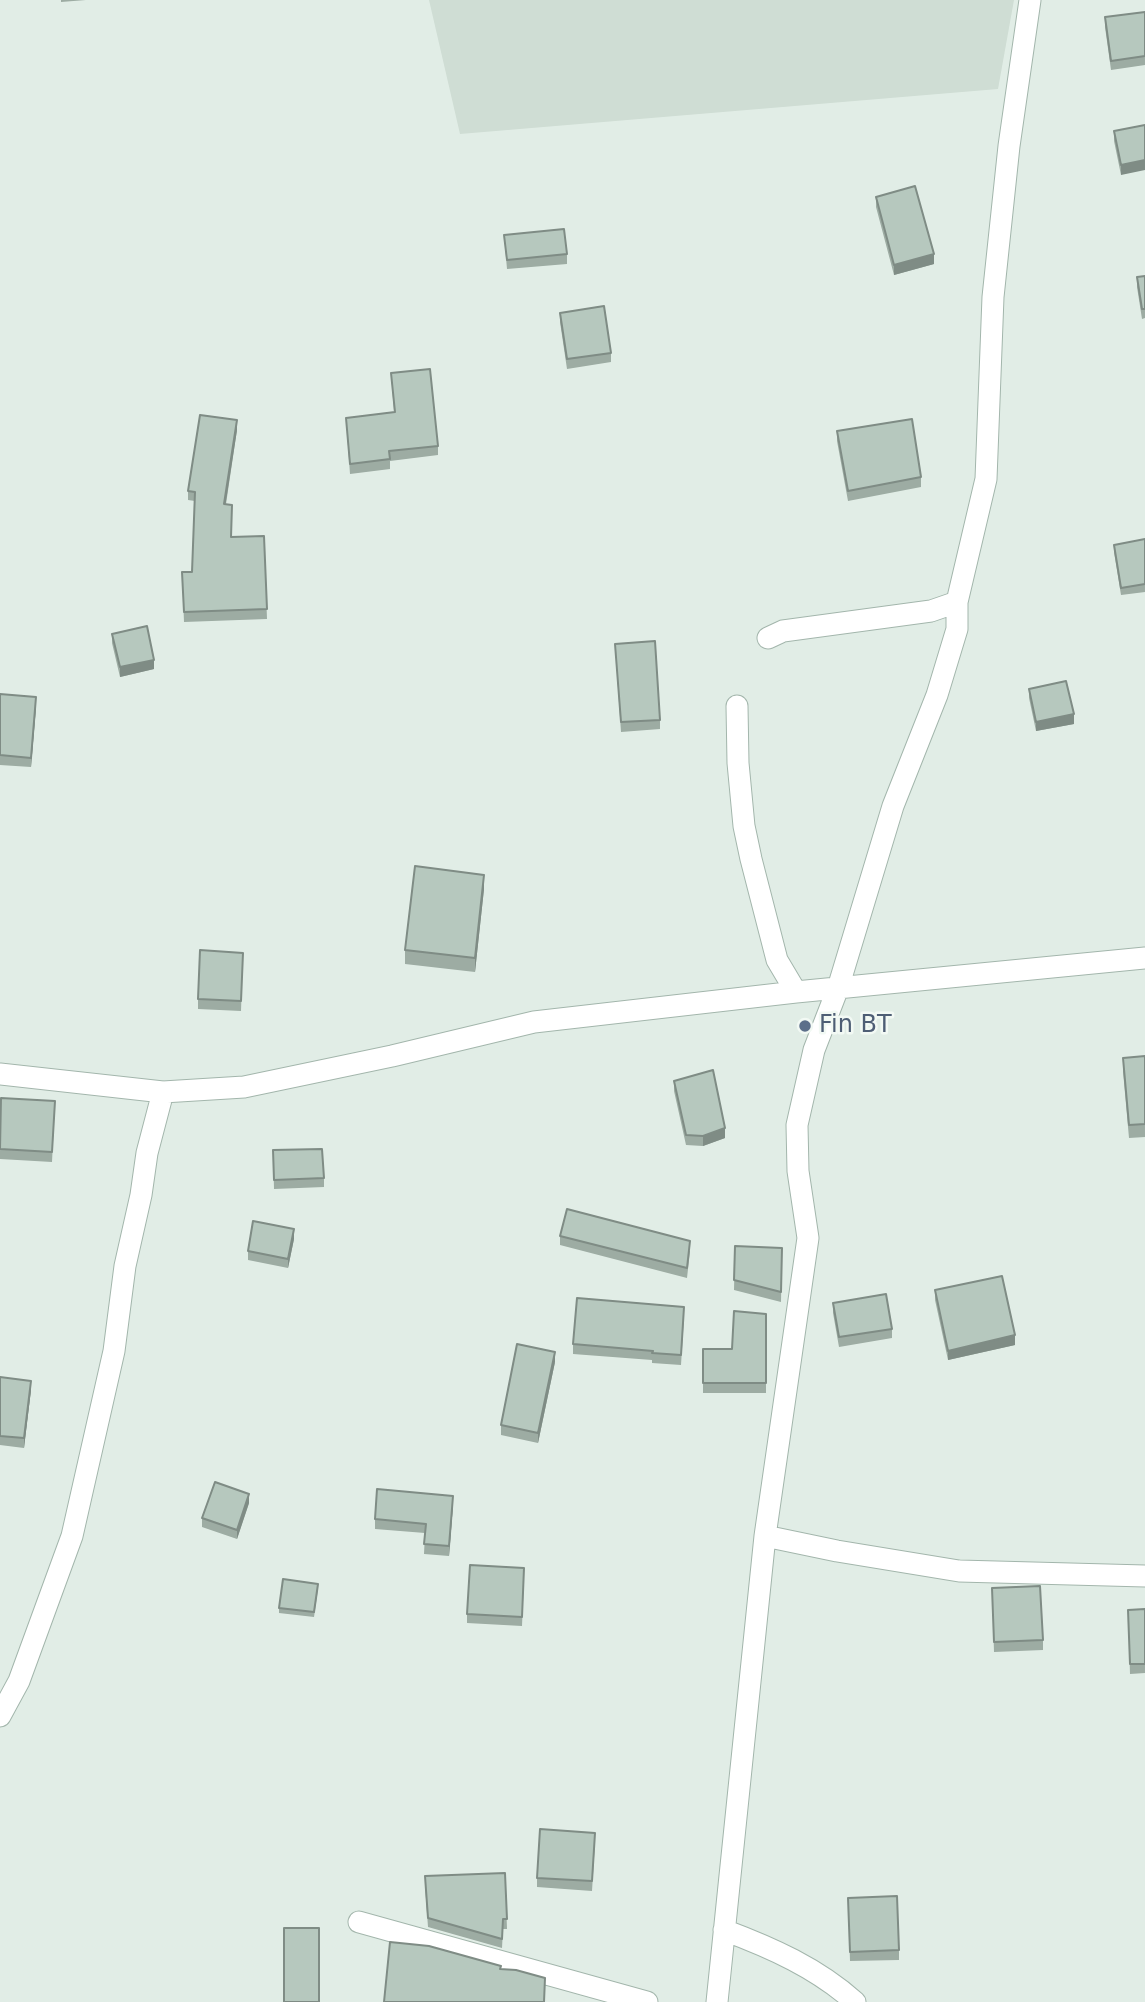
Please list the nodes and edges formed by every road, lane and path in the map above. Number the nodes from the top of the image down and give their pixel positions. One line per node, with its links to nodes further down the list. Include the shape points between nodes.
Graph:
1 (1030, 0): 2 (street, via 993,297 986,480)
2 (957, 602): 3 (street, via 932,611 783,631); 6 (street, via 957,629 937,695 893,806)
3 (768, 638)
4 (737, 706): 7 (street, via 744,827 777,960)
5 (1145, 958): 6 (street)
6 (838, 988): 7 (street); 10 (street, via 814,1050 797,1125 808,1238)
7 (796, 992): 9 (street, via 534,1022 244,1087)
8 (0, 1074): 9 (street)
9 (163, 1092): 12 (street, via 125,1266 114,1350 72,1536 19,1681)
10 (765, 1536): 11 (street, via 960,1571); 14 (street)
11 (1145, 1576)
12 (0, 1716)
13 (359, 1923): 15 (street)
14 (724, 1930): 16 (street); 17 (street, via 792,1958)
15 (647, 2002)
16 (717, 2002)
17 (855, 2002)

